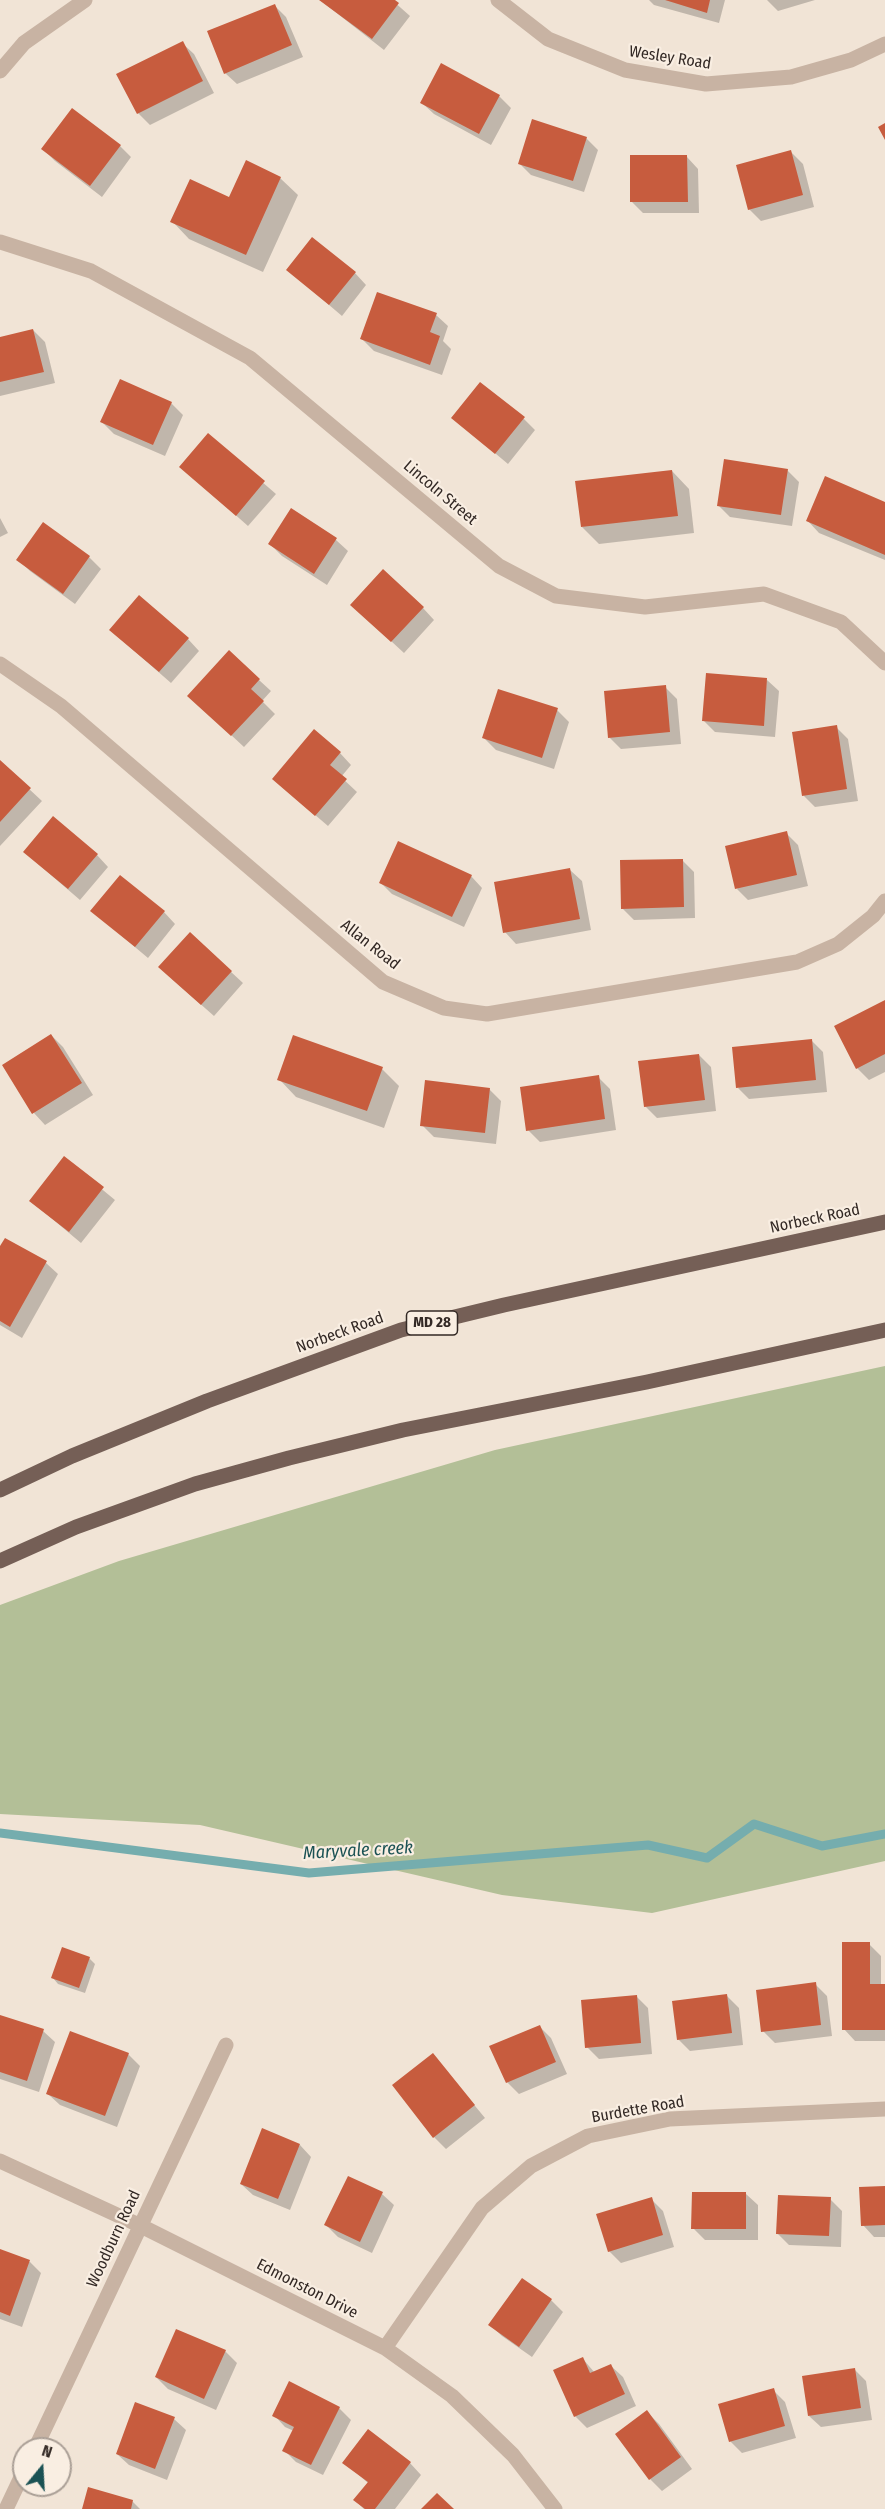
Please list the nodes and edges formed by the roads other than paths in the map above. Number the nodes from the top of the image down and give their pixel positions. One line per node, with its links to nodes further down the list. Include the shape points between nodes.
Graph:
1 (85, 0): 4 (street, via 24,43)
2 (498, 0): 3 (street, Wesley Road, via 559,44 625,70 706,84 791,77 851,60)
3 (885, 44)
4 (0, 70)
5 (0, 242): 6 (street, Lincoln Street, via 91,271 250,358 499,566 556,596 645,607 764,594 841,622)
6 (885, 663)
7 (0, 664): 8 (street, Allan Road, via 61,706 383,982 444,1008 487,1014 797,962 838,944)
8 (885, 901)
9 (885, 1222): 11 (main road, Norbeck Road / MD 28, via 401,1330 207,1401)
10 (885, 1330): 12 (main road, via 404,1430 289,1458 195,1484 76,1527)
11 (0, 1490)
12 (0, 1561)
13 (225, 2045): 16 (street, Woodburn Road)
14 (885, 2109): 17 (street, Burdette Road, via 670,2120 588,2136 531,2166 482,2208)
15 (0, 2161): 16 (street, Edmonston Drive)
16 (141, 2226): 17 (street, Edmonston Drive); 18 (street, Woodburn Road)
17 (385, 2348): 19 (street, Edmonston Drive, via 452,2396 513,2455)
18 (41, 2437)
19 (555, 2509)

